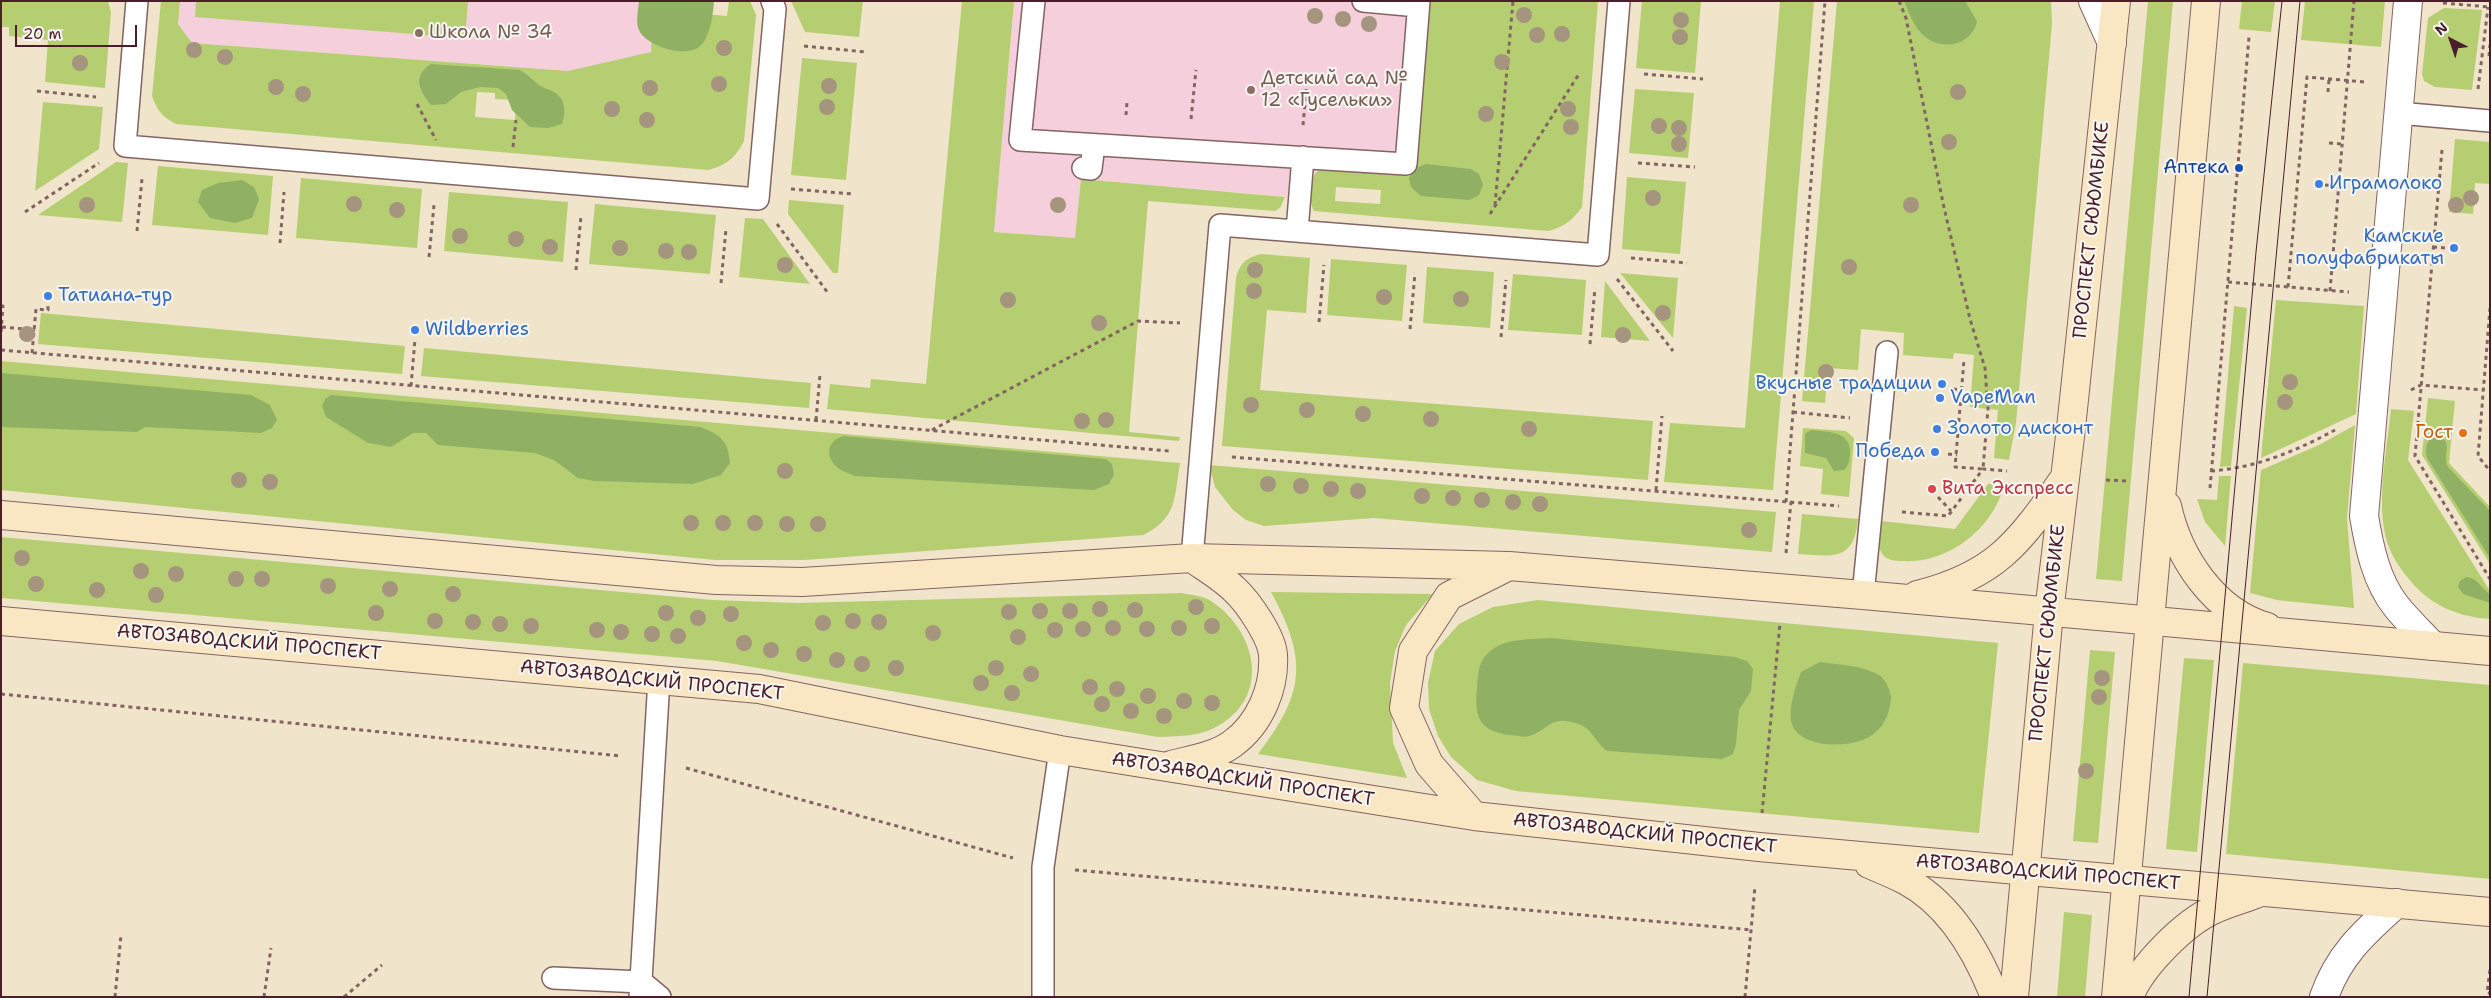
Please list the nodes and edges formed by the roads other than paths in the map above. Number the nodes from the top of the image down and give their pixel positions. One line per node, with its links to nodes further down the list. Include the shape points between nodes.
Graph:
1 (137, 1): 2 (lane, via 129,100 135,146 729,196 759,193 775,8)
2 (772, 1)
3 (1034, 1): 14 (lane, via 1020,140)
4 (1363, 1): 10 (lane)
5 (1620, 1): 17 (lane, via 1598,256)
6 (2093, 1): 11 (street)
7 (2116, 1): 11 (street, ПРОСПЕКТ СЮЮМБИКЕ)
8 (2206, 1): 20 (street)
9 (2408, 1): 12 (street)
10 (1418, 4): 15 (lane, via 1406,164)
11 (2112, 43): 19 (street, ПРОСПЕКТ СЮЮМБИКЕ)
12 (2398, 113): 13 (lane); 30 (street, via 2364,516 2369,548 2380,578 2395,605)
13 (2490, 121)
14 (1094, 145): 15 (lane); 16 (lane, via 1091,169)
15 (1301, 157): 17 (lane)
16 (1083, 168)
17 (1297, 231): 22 (lane, via 1220,225)
18 (1887, 352): 24 (lane)
19 (2065, 476): 25 (street, via 2012,548 1981,571 1945,588); 26 (street, ПРОСПЕКТ СЮЮМБИКЕ)
20 (2163, 484): 28 (street); 29 (street, via 2172,528 2181,552 2209,590 2254,623)
21 (1, 515): 22 (street, via 716,580 802,582)
22 (1192, 558): 23 (street); 34 (street, via 1236,590 1258,619 1273,653 1272,687 1256,719 1232,744 1198,758)
23 (1509, 566): 24 (street); 35 (street, via 1449,596 1413,651 1404,708 1429,764)
24 (1863, 595): 25 (street)
25 (1900, 599): 26 (street)
26 (2049, 612): 28 (street); 37 (street, ПРОСПЕКТ СЮЮМБИКЕ)
27 (1, 621): 32 (street, АВТОЗАВОДСКИЙ ПРОСПЕКТ)
28 (2151, 621): 29 (street); 38 (street)
29 (2290, 633): 30 (street)
30 (2433, 646): 31 (street)
31 (2490, 651)
32 (660, 679): 33 (street, АВТОЗАВОДСКИЙ ПРОСПЕКТ, via 759,689); 43 (lane)
33 (1060, 750): 34 (street, АВТОЗАВОДСКИЙ ПРОСПЕКТ); 45 (lane, via 1043,867)
34 (1160, 767): 35 (street, АВТОЗАВОДСКИЙ ПРОСПЕКТ)
35 (1474, 816): 36 (street, АВТОЗАВОДСКИЙ ПРОСПЕКТ)
36 (1850, 855): 37 (street, АВТОЗАВОДСКИЙ ПРОСПЕКТ); 46 (street, via 1906,880 1938,904 1965,936)
37 (2026, 871): 38 (street, АВТОЗАВОДСКИЙ ПРОСПЕКТ); 47 (street, ПРОСПЕКТ СЮЮМБИКЕ)
38 (2127, 879): 39 (street, АВТОЗАВОДСКИЙ ПРОСПЕКТ); 48 (street)
39 (2264, 892): 40 (street, АВТОЗАВОДСКИЙ ПРОСПЕКТ); 49 (street, via 2214,909 2195,921 2157,955 2133,986)
40 (2397, 903): 41 (street, АВТОЗАВОДСКИЙ ПРОСПЕКТ); 50 (street, via 2355,942 2338,966)
41 (2490, 912)
42 (553, 978): 43 (lane)
43 (641, 989): 44 (lane)
44 (660, 997)
45 (1044, 997)
46 (1995, 997)
47 (2014, 997)
48 (2116, 997)
49 (2129, 997)
50 (2324, 997)

